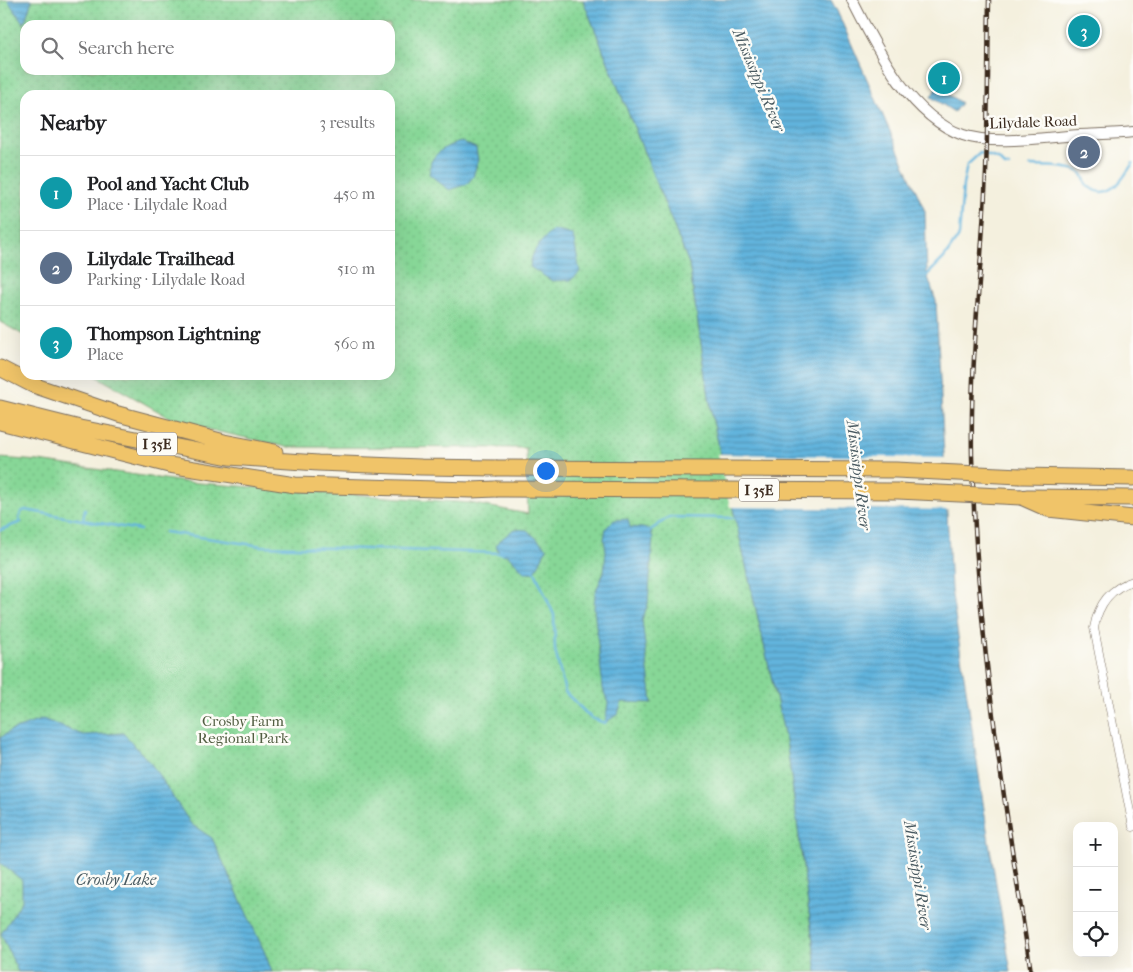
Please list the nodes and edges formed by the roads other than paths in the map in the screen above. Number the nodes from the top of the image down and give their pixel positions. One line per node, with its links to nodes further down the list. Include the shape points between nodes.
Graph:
1 (852, 0): 2 (street, Lilydale Road, via 882,58 908,93 927,114 962,134 991,139 1048,139)
2 (1133, 132)
3 (0, 368): 4 (highway)
4 (20, 378)
5 (25, 380): 8 (highway, via 118,414)
6 (0, 408): 8 (highway, I 35E, via 80,428 229,457)
7 (0, 422): 12 (highway, I 35E, bridge, via 169,465 295,485 462,490 898,491)
8 (318, 463): 10 (highway, I 35E, bridge, via 496,468 896,470)
9 (1133, 469): 10 (highway, via 1079,469)
10 (1036, 476): 11 (highway, I 35E)
11 (1133, 478)
12 (1021, 497): 13 (highway, I 35E); 14 (highway, via 1048,509)
13 (1133, 498)
14 (1133, 518)
15 (1133, 581): 16 (street, via 1118,588 1103,602 1094,628)
16 (1133, 828)

